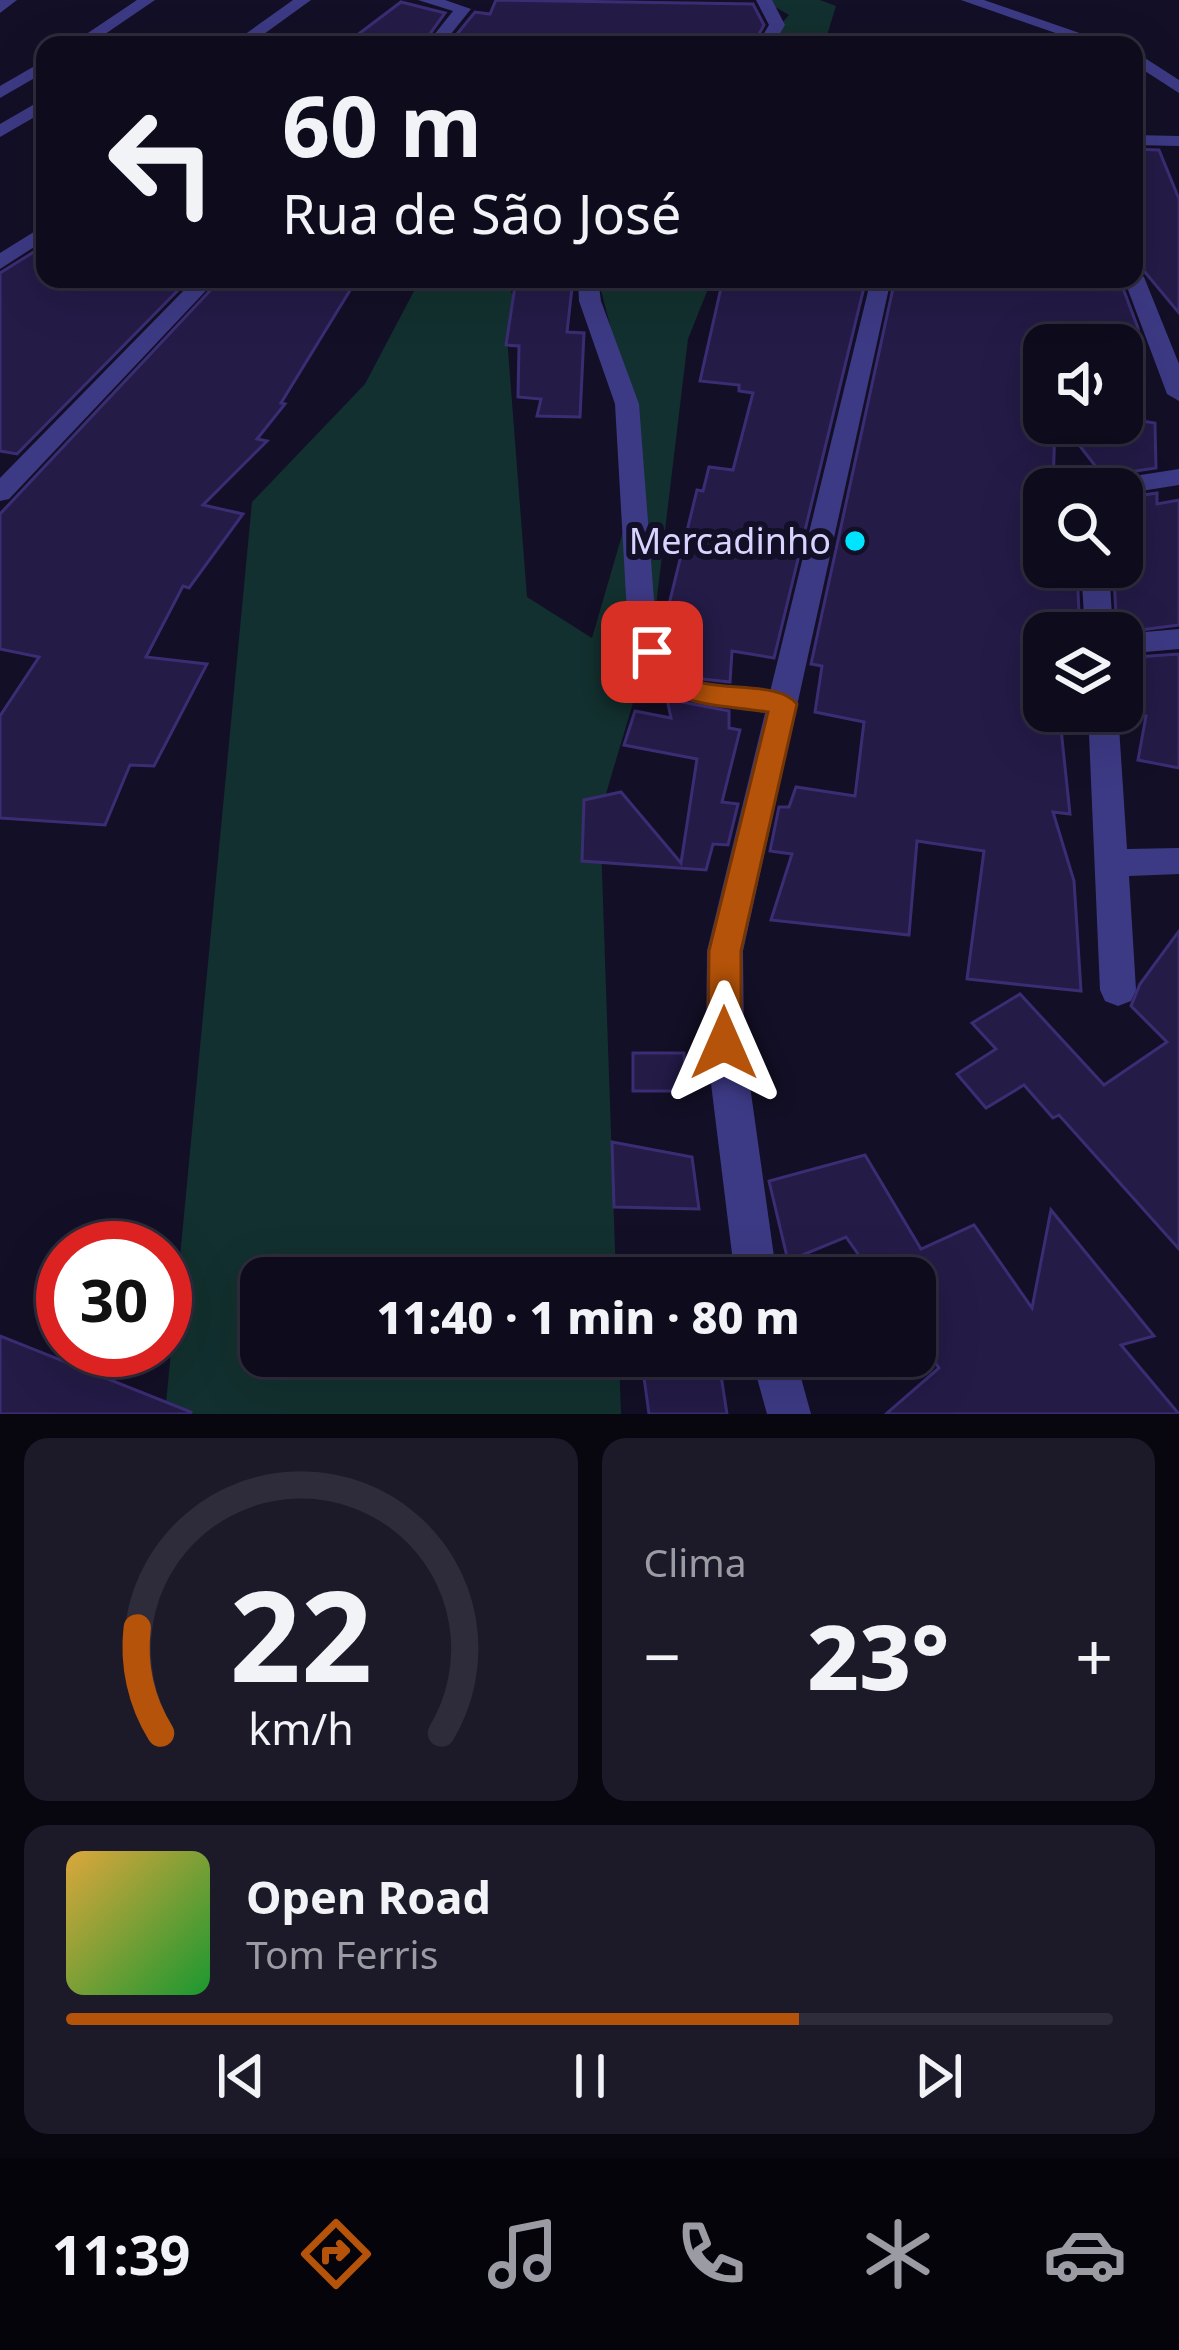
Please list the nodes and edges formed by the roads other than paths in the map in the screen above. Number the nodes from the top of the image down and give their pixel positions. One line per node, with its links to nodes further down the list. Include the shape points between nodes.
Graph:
1 (9, 0): 7 (street)
2 (147, 0): 8 (street)
3 (302, 0): 9 (street)
4 (426, 0): 10 (street, via 463,14)
5 (764, 0): 11 (street, via 777,25)
6 (969, 0): 12 (street)
7 (0, 8)
8 (92, 36)
9 (251, 36)
10 (442, 36)
11 (770, 36)
12 (1079, 36)
13 (1143, 62): 15 (street)
14 (36, 71): 16 (street)
15 (1179, 88)
16 (0, 93)
17 (36, 109): 18 (street)
18 (0, 132)
19 (1143, 140): 20 (street)
20 (1179, 141)
21 (36, 237): 22 (street)
22 (0, 263)
23 (198, 288): 30 (street)
24 (589, 288): 33 (street, via 627,404 641,613 662,674 700,694)
25 (879, 288): 33 (street)
26 (1138, 288): 27 (street)
27 (1179, 394)
28 (1179, 477): 29 (street)
29 (1143, 482)
30 (0, 493)
31 (1179, 639): 32 (street)
32 (1143, 642)
33 (784, 704): 38 (street, via 725,951 724,1043)
34 (1104, 732): 36 (street)
35 (1179, 861): 36 (street)
36 (1110, 863): 37 (street)
37 (1118, 990)
38 (752, 1257)
39 (779, 1377): 40 (street)
40 (789, 1414)

